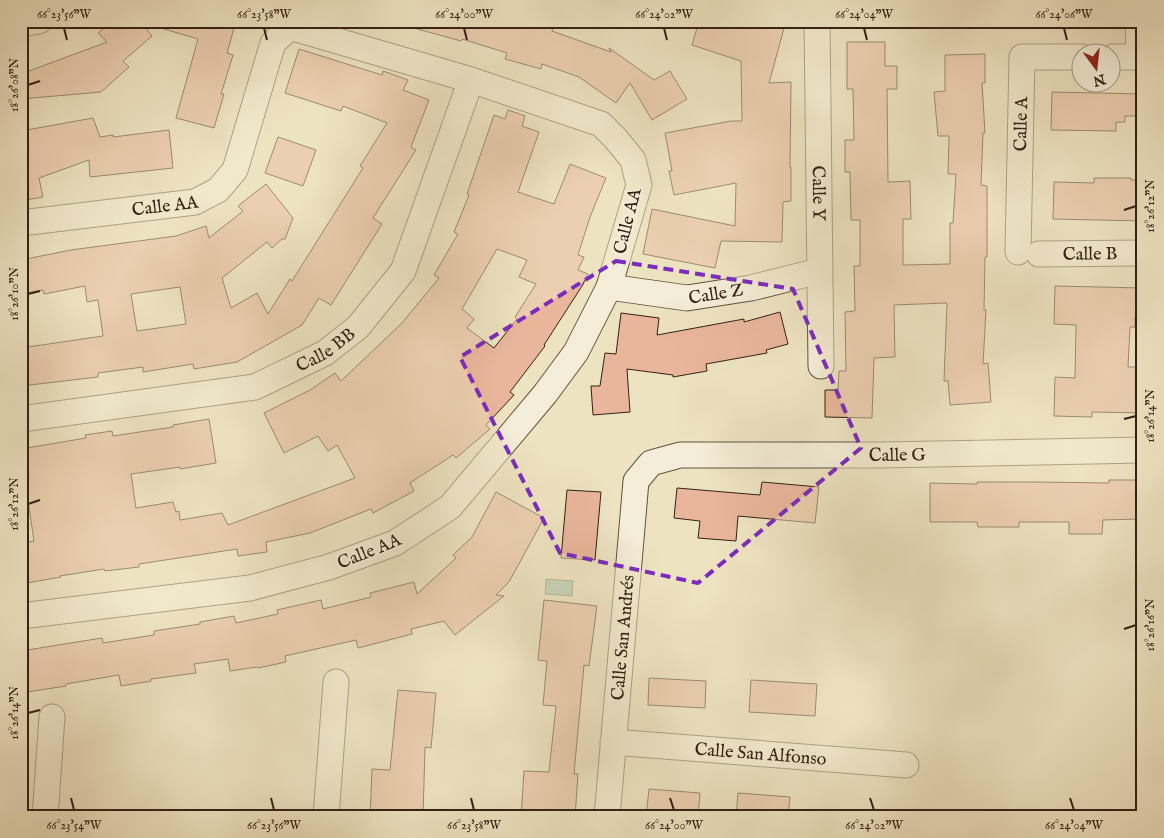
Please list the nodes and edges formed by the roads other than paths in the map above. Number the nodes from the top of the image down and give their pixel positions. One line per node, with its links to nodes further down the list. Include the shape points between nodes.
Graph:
1 (39, 21): 4 (street)
2 (816, 21): 12 (street, Calle Y)
3 (1138, 21): 7 (street)
4 (21, 24)
5 (1072, 57): 10 (street, Calle A, via 1022,57)
6 (1122, 57): 7 (street)
7 (1141, 57)
8 (471, 80): 9 (street, Calle AA, via 290,27 273,43 235,170 218,190 195,202); 13 (street, Calle AA, via 601,124 633,160 639,185); 15 (street, Calle BB, via 404,271 358,327 325,353 255,387)
9 (21, 223)
10 (1028, 252): 11 (street, Calle B)
11 (1143, 253)
12 (819, 271): 13 (street, Calle Z, via 751,288 687,298); 14 (street, Calle Y)
13 (609, 287): 18 (street, Calle AA, via 576,352 533,409 450,508 395,543 329,567 250,588)
14 (821, 366)
15 (21, 419)
16 (1143, 450): 17 (street, Calle G, via 880,455 680,454)
17 (651, 463): 21 (street, Calle San Andrés, via 636,481)
18 (21, 616)
19 (336, 682): 24 (street)
20 (52, 717): 23 (street)
21 (613, 742): 22 (street, Calle San Alfonso); 25 (street, Calle San Andrés)
22 (906, 765)
23 (45, 817)
24 (326, 817)
25 (608, 817)

